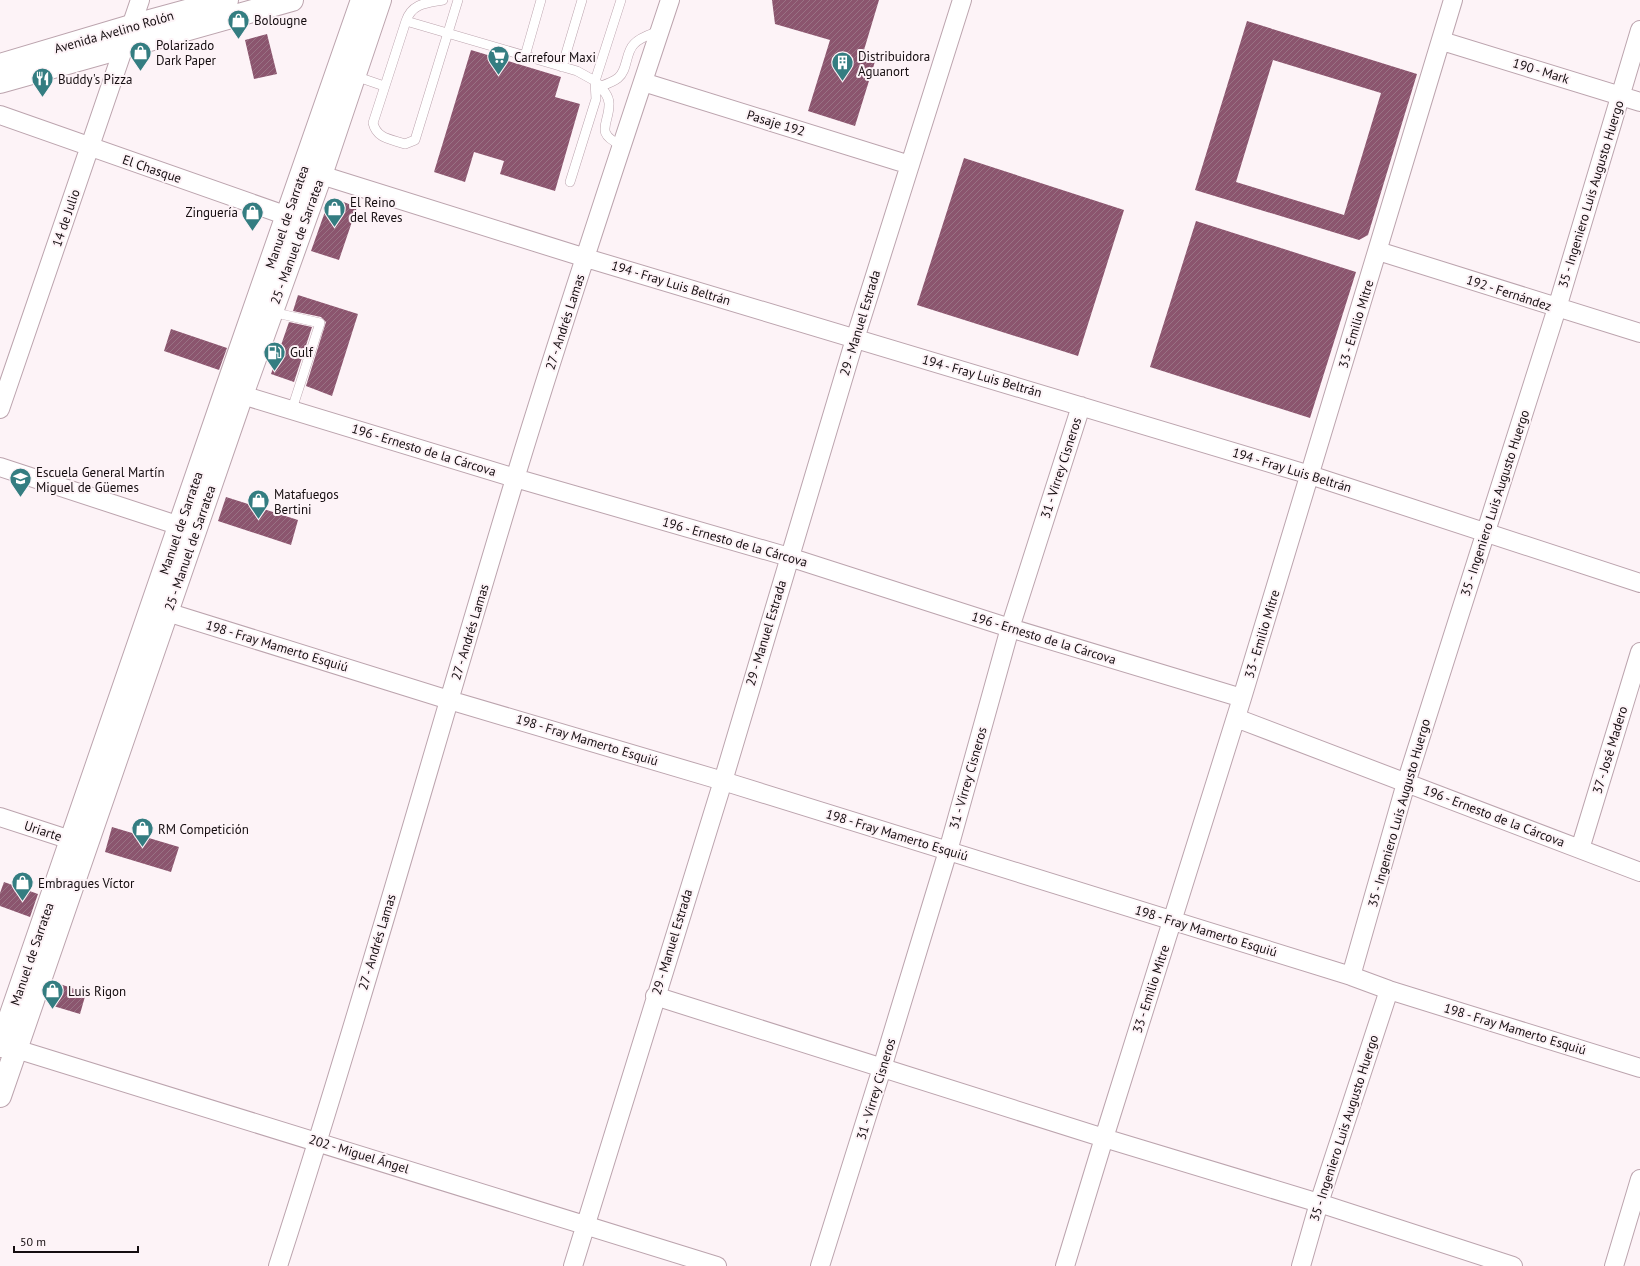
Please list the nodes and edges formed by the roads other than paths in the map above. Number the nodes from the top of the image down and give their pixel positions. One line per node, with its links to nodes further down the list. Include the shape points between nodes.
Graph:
1 (140, 0): 15 (street, 14 de Julio)
2 (227, 0): 15 (main road, Avenida Avelino Rolón)
3 (292, 0): 20 (main road, Avenida Avelino Rolón)
4 (362, 0): 37 (main road, Manuel de Sarratea)
5 (380, 0): 24 (main road, 25 - Manuel de Sarratea)
6 (443, 0): 14 (lane, via 416,7 409,13)
7 (458, 0): 18 (lane)
8 (541, 0): 21 (lane)
9 (582, 0): 23 (lane)
10 (621, 0): 27 (lane)
11 (670, 0): 17 (street, 27 - Andrés Lamas)
12 (962, 0): 34 (street, 29 - Manuel Estrada)
13 (1454, 0): 19 (street, 33 - Emilio Mitre)
14 (406, 21): 18 (lane); 28 (lane)
15 (131, 26): 20 (street, 14 de Julio); 22 (main road, Avenida Avelino Rolón)
16 (1640, 30): 29 (street, 35 - Ingeniero Luis Augusto Huergo)
17 (660, 31): 26 (street, 27 - Andrés Lamas); 27 (lane, via 634,43 619,77)
18 (448, 34): 21 (lane); 28 (lane, via 415,140 411,143 405,144 379,135 375,129 373,123)
19 (1442, 41): 29 (street, 190 - Mark); 38 (street, 33 - Emilio Mitre)
20 (124, 48): 25 (main road, Avenida Avelino Rolón); 33 (street, 14 de Julio)
21 (525, 56): 23 (lane)
22 (0, 65)
23 (562, 67): 27 (lane, via 577,71)
24 (355, 76): 28 (lane); 35 (main road, 25 - Manuel de Sarratea)
25 (0, 82)
26 (643, 82): 32 (street, 27 - Andrés Lamas); 34 (street, Pasaje 192)
27 (598, 84): 32 (lane, via 610,106 604,123 605,131 613,141); 36 (lane, via 596,99)
28 (384, 86)
29 (1621, 95): 30 (street, 190 - Mark); 40 (street, 35 - Ingeniero Luis Augusto Huergo)
30 (1640, 102)
31 (0, 115): 33 (street, El Chasque)
32 (621, 144): 39 (street, 27 - Andrés Lamas)
33 (90, 148): 37 (street, El Chasque); 46 (street, 14 de Julio)
34 (910, 165): 43 (street, 29 - Manuel Estrada)
35 (321, 175): 37 (main road, 25 - Manuel de Sarratea); 39 (street, 194 - Fray Luis Beltrán)
36 (570, 182)
37 (296, 219): 41 (main road, 25 - Manuel de Sarratea); 44 (main road, Manuel de Sarratea)
38 (1378, 251): 40 (street, 192 - Fernández); 49 (street, 33 - Emilio Mitre)
39 (586, 258): 43 (street, 194 - Fray Luis Beltrán); 50 (street, 27 - Andrés Lamas)
40 (1557, 308): 42 (street, 192 - Fernández); 52 (street, 35 - Ingeniero Luis Augusto Huergo)
41 (272, 312): 44 (main road, 25 - Manuel de Sarratea); 47 (lane, via 320,323)
42 (1640, 333)
43 (855, 339): 45 (street, 194 - Fray Luis Beltrán); 53 (street, 29 - Manuel Estrada)
44 (234, 392): 47 (street, 196 - Ernesto de la Cárcova); 51 (main road, Manuel de Sarratea); 55 (main road, 25 - Manuel de Sarratea)
45 (1081, 406): 49 (street, 194 - Fray Luis Beltrán); 56 (street, 31 - Virrey Cisneros)
46 (0, 409)
47 (292, 409): 50 (street, 196 - Ernesto de la Cárcova)
48 (0, 467): 51 (street)
49 (1310, 475): 52 (street, 194 - Fray Luis Beltrán); 58 (street, 33 - Emilio Mitre)
50 (515, 478): 53 (street, 196 - Ernesto de la Cárcova); 59 (street, 27 - Andrés Lamas)
51 (180, 526): 55 (main road, Manuel de Sarratea)
52 (1485, 533): 54 (street, 194 - Fray Luis Beltrán); 62 (street, 35 - Ingeniero Luis Augusto Huergo)
53 (789, 557): 56 (street, 196 - Ernesto de la Cárcova); 61 (street, 29 - Manuel Estrada)
54 (1640, 583)
55 (160, 610): 59 (street, 198 - Fray Mamerto Esquiú); 64 (main road, Manuel de Sarratea)
56 (1010, 628): 58 (street, 196 - Ernesto de la Cárcova); 66 (street, 31 - Virrey Cisneros)
57 (1640, 652): 65 (street, 37 - José Madero)
58 (1242, 698): 60 (street, 33 - Emilio Mitre)
59 (449, 700): 61 (street, 198 - Fray Mamerto Esquiú); 77 (street, 27 - Andrés Lamas)
60 (1236, 718): 62 (street, 196 - Ernesto de la Cárcova); 68 (street, 33 - Emilio Mitre)
61 (723, 781): 66 (street, 198 - Fray Mamerto Esquiú); 71 (street, 29 - Manuel Estrada)
62 (1406, 783): 65 (street, 196 - Ernesto de la Cárcova); 69 (street, 35 - Ingeniero Luis Augusto Huergo)
63 (0, 817): 64 (street, Uriarte)
64 (79, 843): 72 (main road, Manuel de Sarratea)
65 (1580, 849): 67 (street, 196 - Ernesto de la Cárcova)
66 (948, 850): 68 (street, 198 - Fray Mamerto Esquiú); 73 (street, 31 - Virrey Cisneros)
67 (1640, 872)
68 (1173, 920): 69 (street, 198 - Fray Mamerto Esquiú); 76 (street, 33 - Emilio Mitre)
69 (1351, 976): 70 (street, 198 - Fray Mamerto Esquiú)
70 (1389, 990): 74 (street, 198 - Fray Mamerto Esquiú); 79 (street, 35 - Ingeniero Luis Augusto Huergo)
71 (655, 996): 73 (street); 80 (street, 29 - Manuel Estrada)
72 (6, 1046): 75 (main road); 77 (street, 202 - Miguel Ángel)
73 (882, 1068): 76 (street); 84 (street, 31 - Virrey Cisneros)
74 (1640, 1068)
75 (0, 1096)
76 (1104, 1138): 79 (street); 85 (street, 33 - Emilio Mitre)
77 (318, 1141): 80 (street, 202 - Miguel Ángel); 81 (street, 27 - Andrés Lamas)
78 (1640, 1179): 88 (street)
79 (1319, 1203): 86 (street, 35 - Ingeniero Luis Augusto Huergo); 87 (street)
80 (585, 1226): 82 (street, 29 - Manuel Estrada); 83 (street, 202 - Miguel Ángel)
81 (278, 1266)
82 (573, 1266)
83 (716, 1266)
84 (820, 1266)
85 (1065, 1266)
86 (1301, 1266)
87 (1513, 1266)
88 (1614, 1266)

